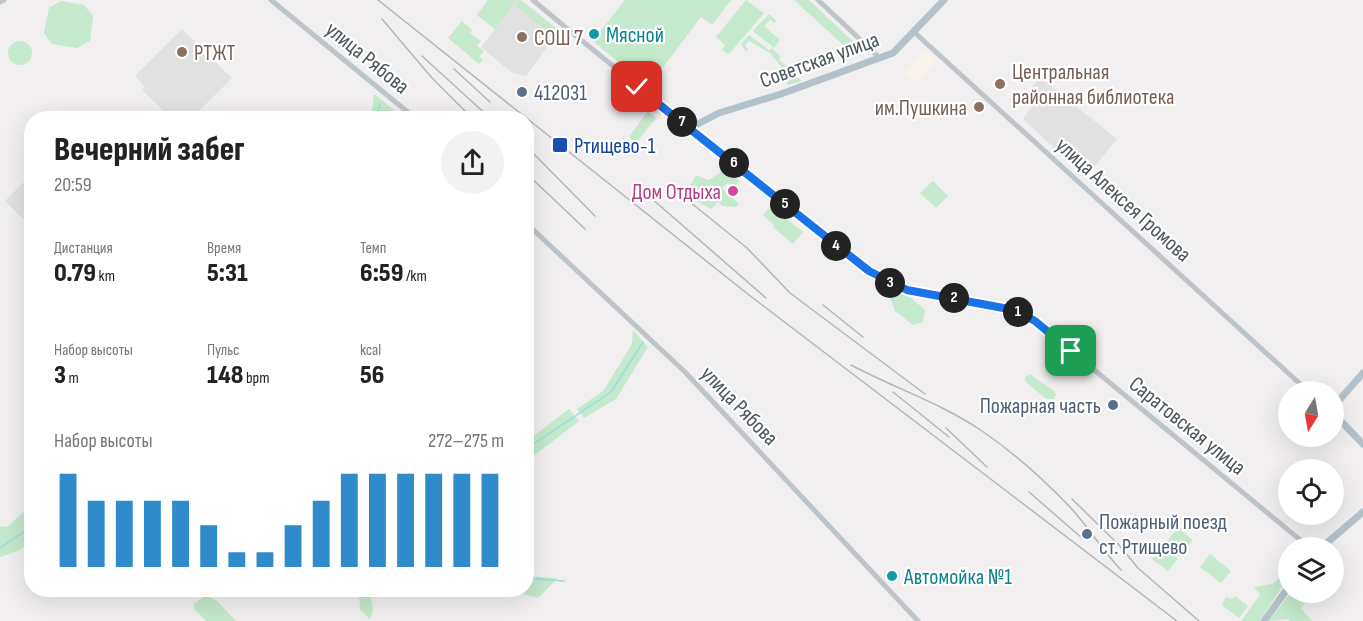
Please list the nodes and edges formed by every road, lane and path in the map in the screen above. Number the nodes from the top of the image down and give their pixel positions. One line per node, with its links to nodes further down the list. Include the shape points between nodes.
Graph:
1 (271, 0): 7 (street, улица Рябова)
2 (533, 0): 8 (street, Саратовская улица)
3 (818, 0): 6 (street)
4 (944, 0): 5 (main road, Советская улица)
5 (914, 32): 6 (main road, Советская улица, via 893,53); 11 (street, улица Алексея Громова)
6 (880, 58): 8 (main road, Советская улица, via 719,113)
7 (406, 111)
8 (690, 128): 16 (street, Саратовская улица, via 869,271 907,290 979,301 1014,310 1035,321)
9 (534, 230): 19 (street, улица Рябова, via 685,372)
10 (1363, 373): 12 (main road)
11 (1297, 381)
12 (1344, 395)
13 (1344, 424): 14 (main road)
14 (1363, 444)
15 (1363, 512): 17 (main road)
16 (1297, 537)
17 (1334, 537)
18 (1278, 602): 20 (main road)
19 (918, 621)
20 (1264, 621)

